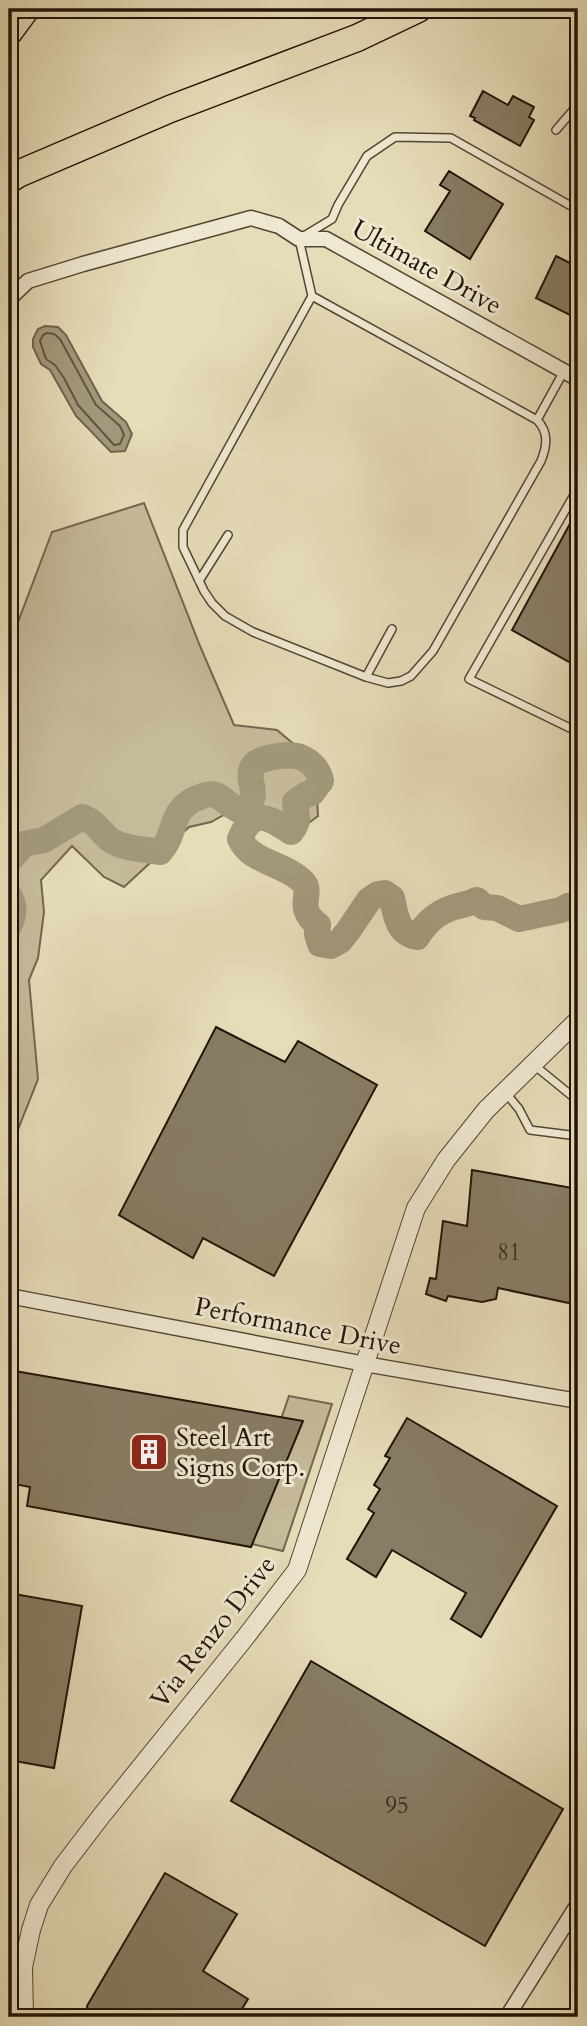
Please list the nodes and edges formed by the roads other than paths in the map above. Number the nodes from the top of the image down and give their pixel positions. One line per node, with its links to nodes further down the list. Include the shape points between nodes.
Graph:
1 (26, 9): 3 (highway)
2 (418, 9): 6 (highway, via 357,38 170,108)
3 (9, 32)
4 (578, 107): 5 (lane)
5 (556, 130)
6 (9, 180)
7 (578, 210): 8 (lane, via 451,138 395,137 367,156 332,219)
8 (299, 239): 9 (lane); 10 (street, Ultimate Drive, via 279,226 251,218 29,281); 11 (street, Ultimate Drive, via 326,239)
9 (312, 296): 13 (lane); 16 (lane, via 183,530 183,547)
10 (9, 299)
11 (564, 371): 12 (street, Ultimate Drive); 13 (lane)
12 (578, 379)
13 (537, 420): 18 (lane, via 544,427 546,450 433,651 401,681)
14 (578, 488): 19 (lane, via 469,679)
15 (228, 535): 16 (lane)
16 (199, 581): 18 (lane, via 225,616 253,632)
17 (392, 629): 18 (lane)
18 (366, 677)
19 (578, 732)
20 (578, 1020): 21 (street, Via Renzo Drive)
21 (533, 1064): 22 (street, Via Renzo Drive); 23 (lane)
22 (505, 1092): 24 (lane, via 530,1130); 26 (street, Via Renzo Drive, via 446,1160 416,1208)
23 (578, 1097)
24 (578, 1136)
25 (9, 1296): 26 (street, Performance Drive)
26 (365, 1364): 27 (street, Performance Drive); 29 (street, Via Renzo Drive, via 297,1570 63,1866 39,1905 23,1967)
27 (578, 1401)
28 (578, 1904): 30 (street)
29 (24, 2017)
30 (507, 2017)

